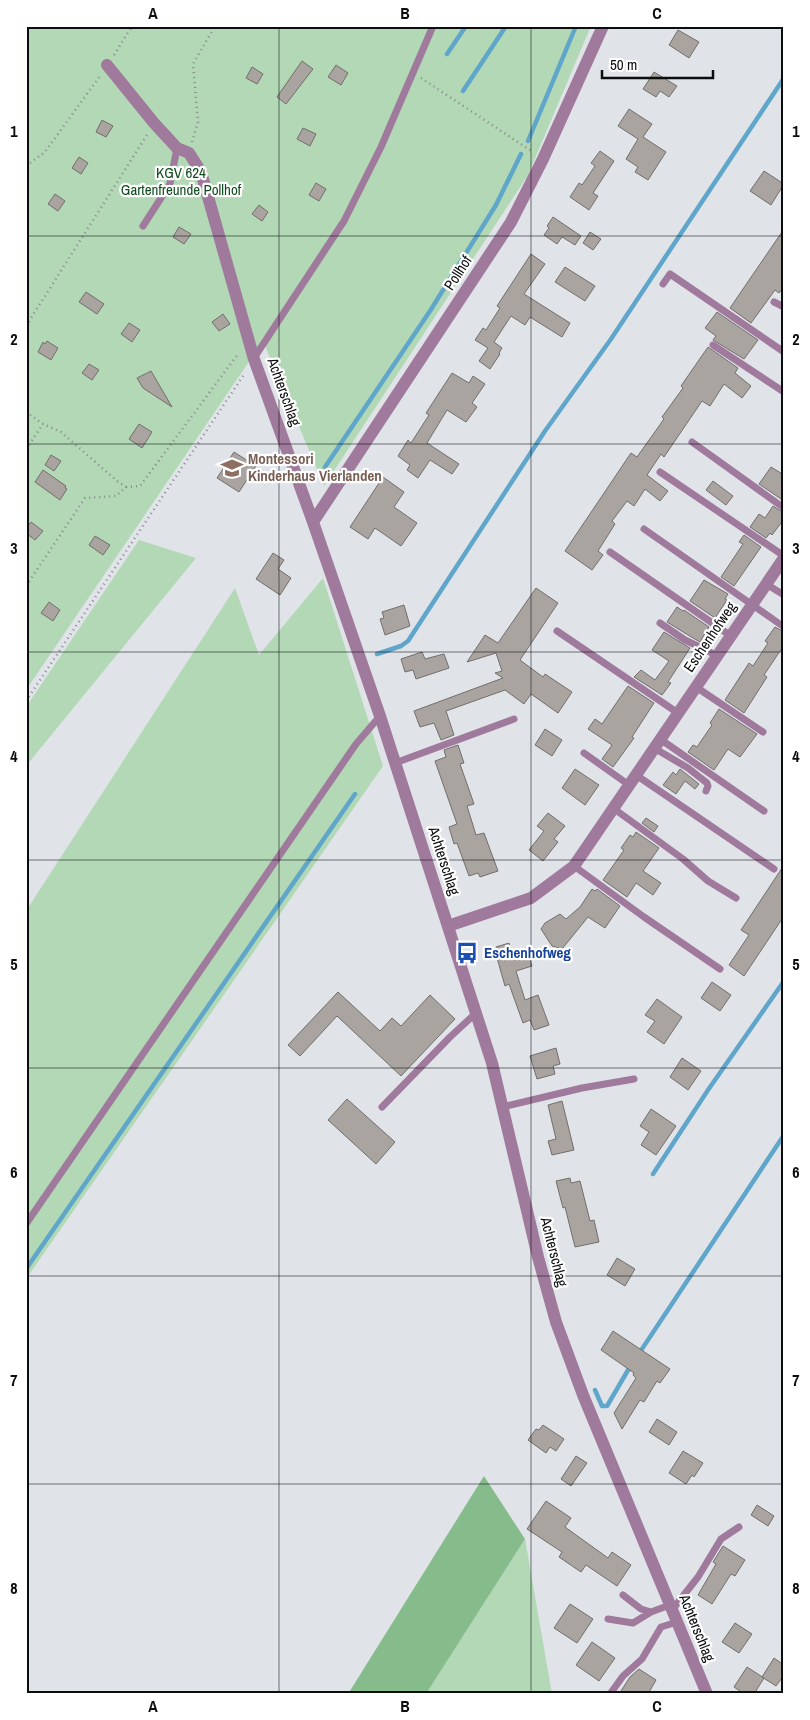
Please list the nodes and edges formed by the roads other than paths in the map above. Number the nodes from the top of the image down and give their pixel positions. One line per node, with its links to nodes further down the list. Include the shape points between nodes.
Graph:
1 (434, 26): 11 (lane, via 344,222)
2 (603, 26): 16 (street, Pollhof, via 511,222)
3 (107, 65): 4 (street, Achterschlag, via 154,123)
4 (183, 150): 5 (lane, via 170,184); 11 (street, Achterschlag, via 201,172)
5 (142, 226)
6 (663, 284): 10 (lane, via 670,274)
7 (774, 302): 8 (lane)
8 (784, 306)
9 (713, 345): 12 (lane)
10 (784, 352)
11 (254, 359): 16 (street, Achterschlag)
12 (784, 392)
13 (692, 442): 15 (lane)
14 (660, 472): 19 (lane)
15 (784, 508)
16 (313, 522): 30 (street, Achterschlag)
17 (644, 529): 22 (lane)
18 (610, 552): 26 (lane)
19 (784, 557): 20 (street, Eschenhofweg)
20 (766, 584): 21 (lane); 22 (street, Eschenhofweg)
21 (784, 595)
22 (752, 604): 24 (lane); 26 (street, Eschenhofweg)
23 (660, 622): 27 (lane, via 685,640)
24 (784, 627)
25 (557, 631): 29 (lane)
26 (731, 636): 27 (street, Eschenhofweg)
27 (717, 656): 28 (street, Eschenhofweg)
28 (696, 686): 29 (street, Eschenhofweg); 32 (lane)
29 (678, 713): 33 (street, Eschenhofweg)
30 (380, 716): 35 (street, Achterschlag); 49 (lane, via 356,744)
31 (514, 719): 35 (lane)
32 (763, 732)
33 (657, 743): 36 (street, Eschenhofweg); 37 (lane, via 707,783); 39 (lane)
34 (584, 753): 36 (lane)
35 (395, 763): 43 (street, Achterschlag)
36 (632, 780): 38 (street, Eschenhofweg); 41 (lane)
37 (706, 792)
38 (613, 808): 40 (street, Eschenhofweg); 42 (lane, via 708,881)
39 (764, 811)
40 (574, 866): 43 (street, Eschenhofweg, via 531,898); 44 (lane)
41 (774, 869)
42 (736, 898)
43 (448, 926): 45 (street, Achterschlag)
44 (720, 969)
45 (476, 1013): 47 (lane); 48 (street, Achterschlag)
46 (634, 1079): 48 (lane)
47 (382, 1107)
48 (502, 1107): 53 (street, Achterschlag, via 556,1322)
49 (26, 1224)
50 (739, 1528): 53 (lane, via 721,1539)
51 (623, 1595): 52 (lane, via 641,1609)
52 (651, 1612): 53 (lane); 54 (lane, via 633,1623)
53 (673, 1612): 55 (lane, via 642,1659 623,1676); 56 (street, Achterschlag)
54 (608, 1619)
55 (610, 1694)
56 (707, 1694)

